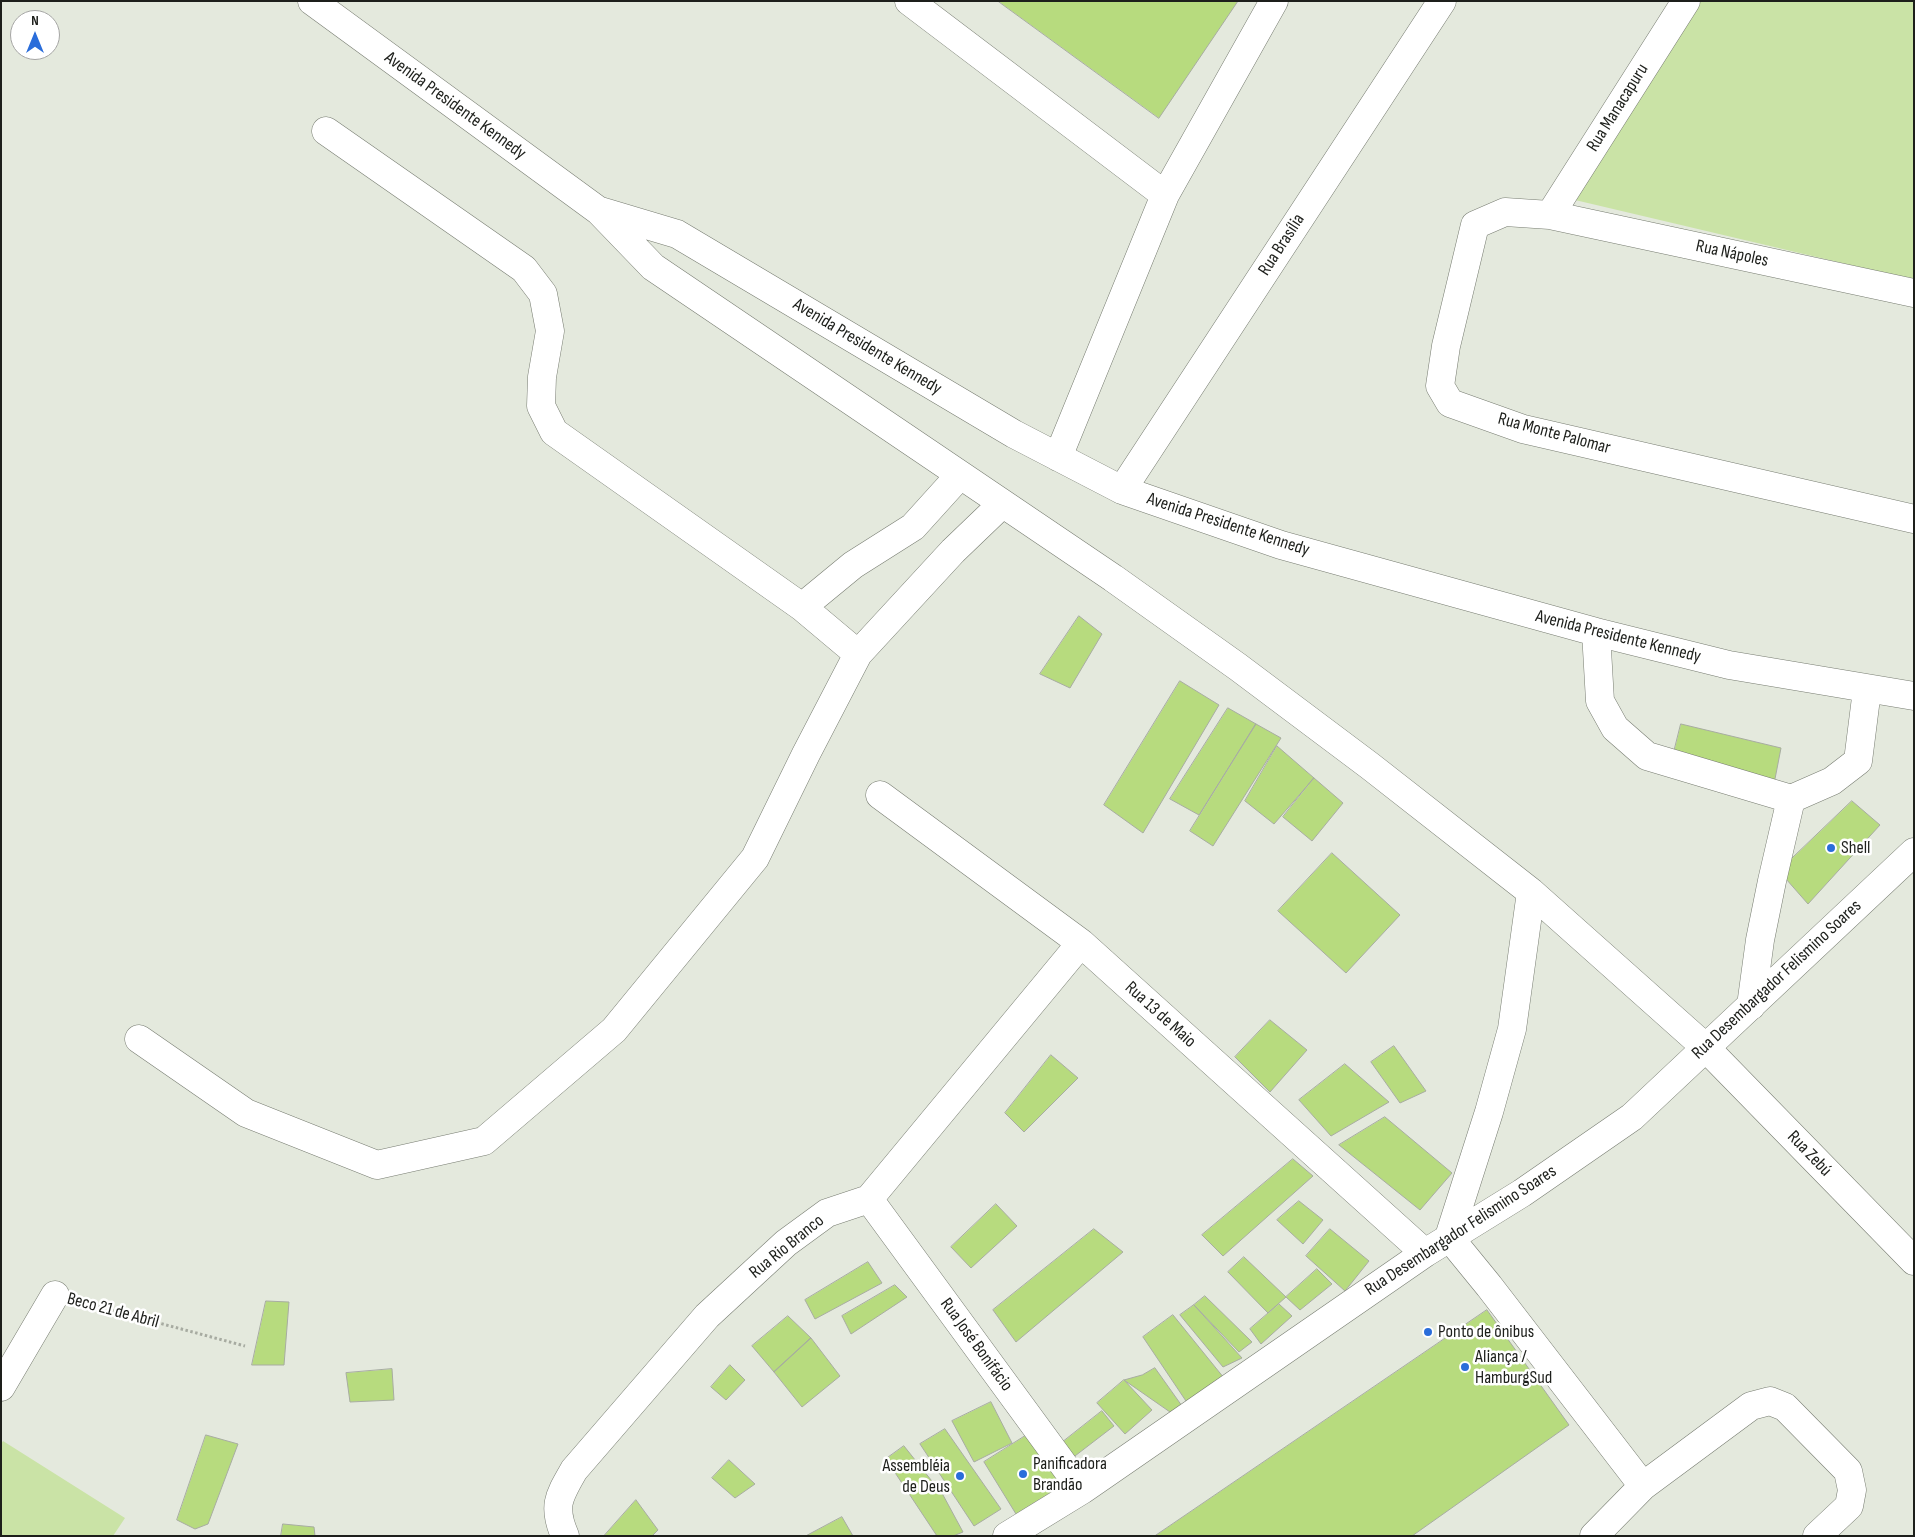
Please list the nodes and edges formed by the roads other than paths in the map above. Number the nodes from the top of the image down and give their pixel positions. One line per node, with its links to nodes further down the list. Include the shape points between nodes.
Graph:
1 (312, 1): 8 (street, Avenida Presidente Kennedy)
2 (909, 1): 7 (street)
3 (1274, 1): 7 (street)
4 (1442, 1): 13 (street, Rua Brasília)
5 (1686, 1): 9 (street, Rua Manacapuru)
6 (326, 130): 16 (street, via 524,270 543,294 550,331 541,406 554,432)
7 (1165, 196): 11 (street)
8 (598, 211): 11 (street, Avenida Presidente Kennedy, via 677,234); 12 (street, Avenida Presidente Kennedy, via 653,267)
9 (1550, 214): 10 (street, Rua Nápoles); 15 (street, Rua Monte Palomar, via 1505,212 1475,225 1446,346 1440,386 1450,403 1523,428)
10 (1914, 294)
11 (1058, 457): 13 (street, Avenida Presidente Kennedy)
12 (960, 475): 14 (street, Avenida Presidente Kennedy); 16 (street, via 913,527 853,565)
13 (1122, 490): 17 (street, Avenida Presidente Kennedy, via 1280,544)
14 (1002, 504): 18 (street, via 953,551); 26 (street, Avenida Presidente Kennedy, via 1238,667)
15 (1914, 519)
16 (802, 607): 18 (street)
17 (1596, 632): 19 (street, Avenida Presidente Kennedy, via 1729,665); 22 (street, via 1600,701 1615,728 1634,745 1647,756)
18 (858, 654): 29 (street, via 755,858 614,1030 484,1141 377,1165 246,1113)
19 (1867, 690): 20 (street, Avenida Presidente Kennedy); 22 (street, via 1858,761 1832,782)
20 (1914, 696)
21 (880, 796): 27 (street, Rua 13 de Maio)
22 (1791, 799): 28 (street, via 1760,940)
23 (1914, 852): 25 (street, Rua Desembargador Felismino Soares)
24 (1914, 873): 25 (street, Rua Desembargador Felismino Soares)
25 (1880, 882): 28 (street, Rua Desembargador Felismino Soares)
26 (1531, 892): 30 (street, Avenida Presidente Kennedy); 32 (street, via 1512,1029)
27 (1081, 943): 31 (street); 33 (street, Rua 13 de Maio)
28 (1751, 1006): 30 (street, Rua Desembargador Felismino Soares)
29 (139, 1039)
30 (1705, 1047): 32 (street, Rua Desembargador Felismino Soares, via 1632,1116 1522,1193); 34 (street, Rua Zebú)
31 (869, 1199): 38 (street, Rua José Bonifácio); 39 (street, Rua Rio Branco, via 827,1213 779,1250 707,1316 574,1470 559,1497 558,1513)
32 (1449, 1237): 33 (street, Rua Desembargador Felismino Soares); 37 (street)
33 (1425, 1253): 38 (street, Rua Desembargador Felismino Soares)
34 (1914, 1261)
35 (54, 1295): 36 (street, Beco 21 de Abril)
36 (1, 1387)
37 (1643, 1486): 41 (street); 42 (street, via 1751,1406 1770,1401 1785,1407 1848,1471 1852,1490 1849,1506)
38 (1082, 1490): 40 (street, Rua Desembargador Felismino Soares)
39 (566, 1536)
40 (1007, 1536)
41 (1594, 1536)
42 (1817, 1536)

